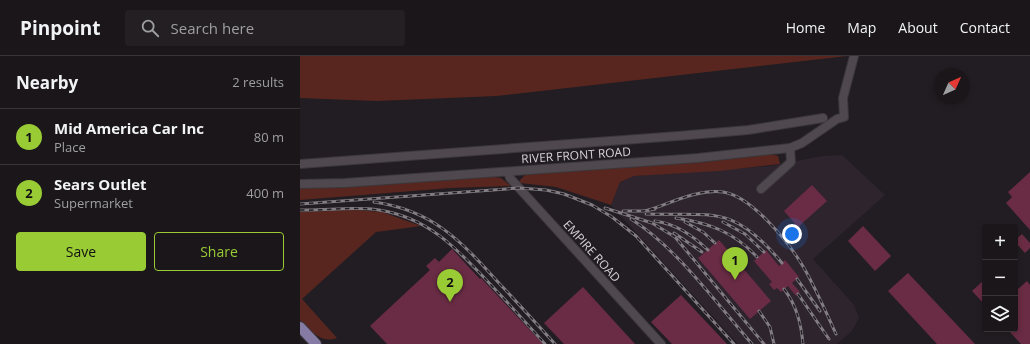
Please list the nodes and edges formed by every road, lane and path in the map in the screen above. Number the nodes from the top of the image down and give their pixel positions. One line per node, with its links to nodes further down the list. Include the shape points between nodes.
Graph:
1 (854, 56): 3 (street, RIVER FRONT ROAD, via 842,98 844,117)
2 (823, 118): 4 (street, RIVER FRONT ROAD, via 756,129 678,136)
3 (790, 148): 5 (street, RIVER FRONT ROAD, via 698,158); 7 (street, via 791,162)
4 (300, 164)
5 (508, 172): 6 (street, RIVER FRONT ROAD); 10 (street, EMPIRE ROAD, via 518,188)
6 (300, 184)
7 (761, 189)
8 (300, 327): 9 (main road)
9 (316, 344)
10 (661, 344)

